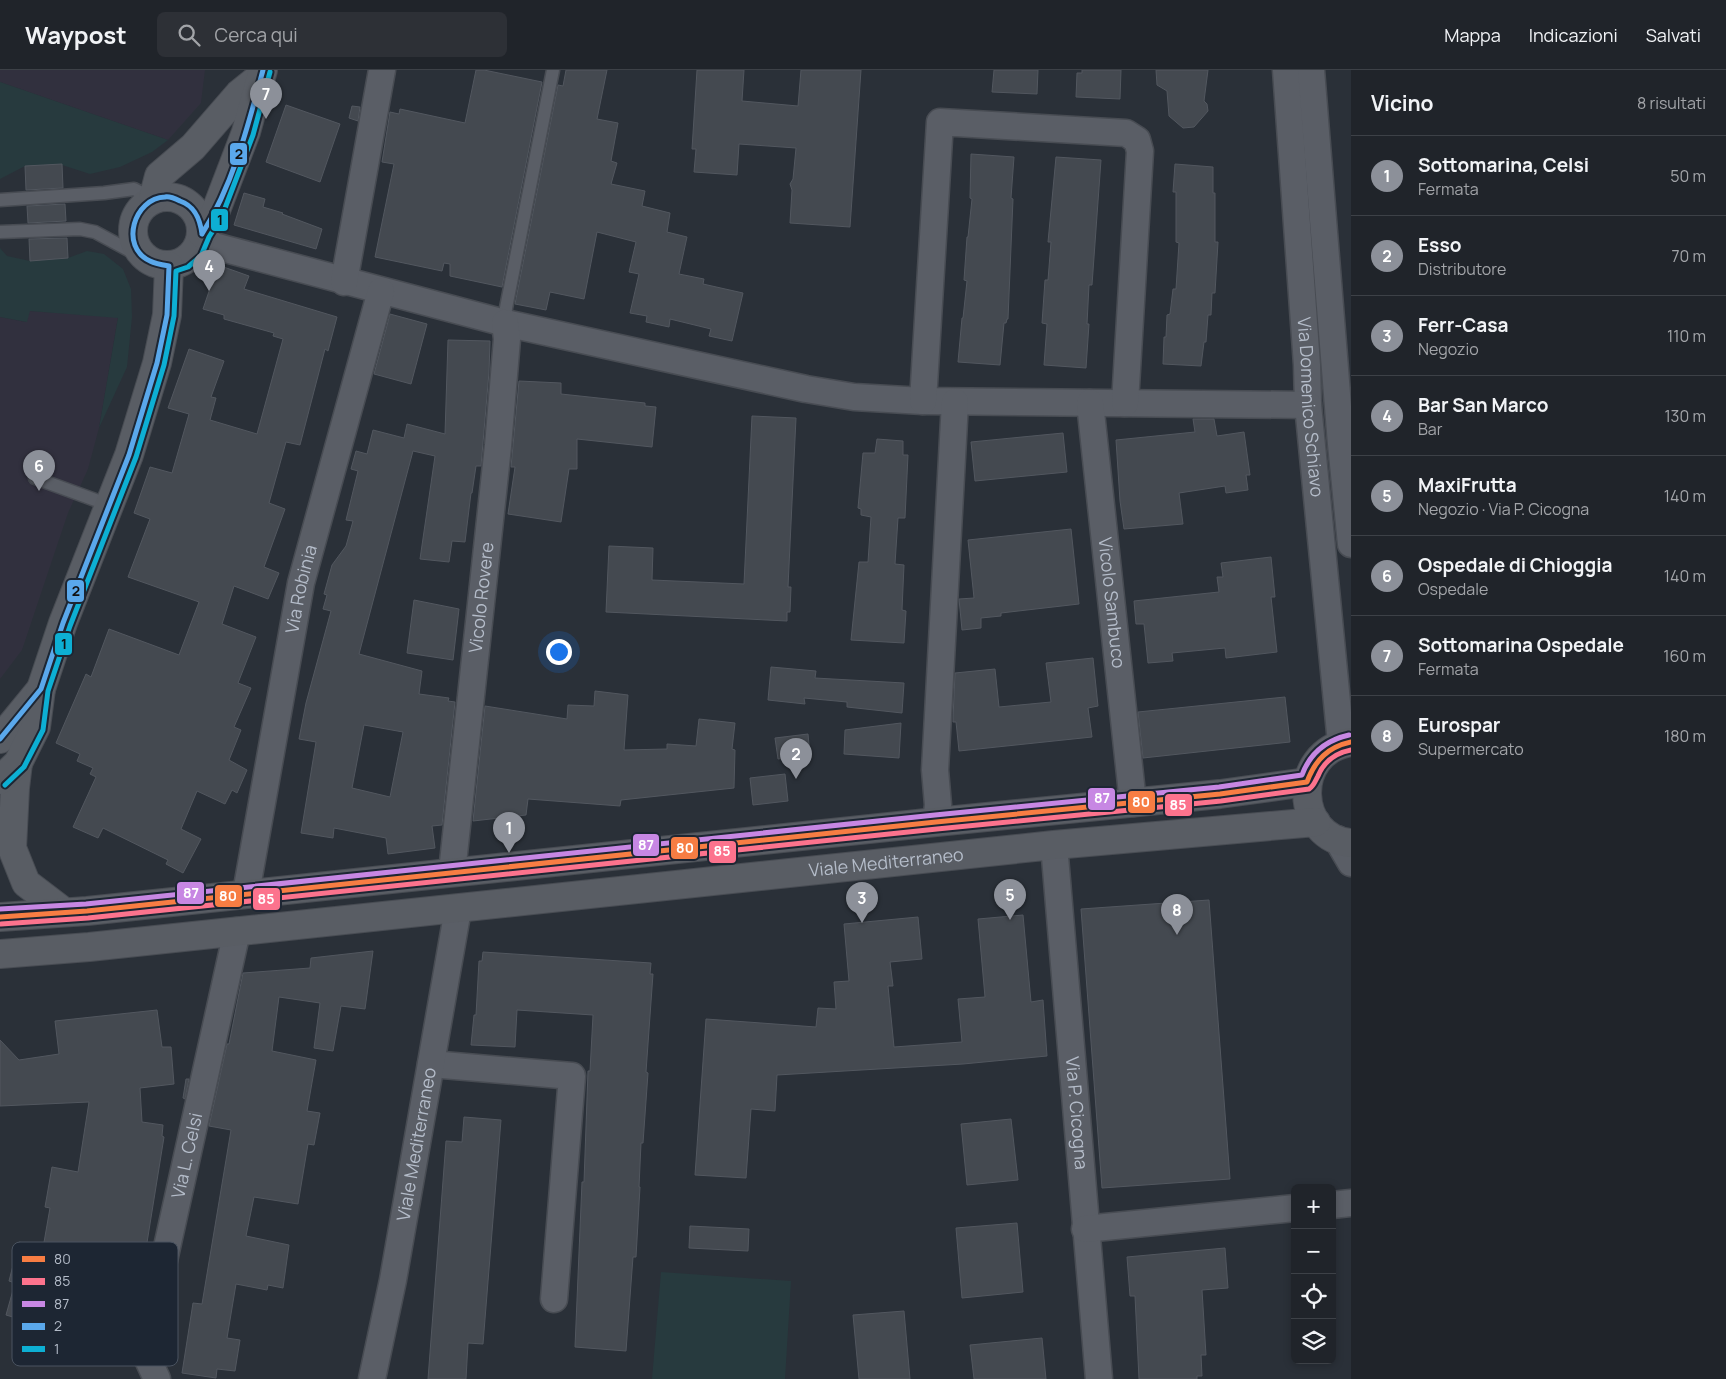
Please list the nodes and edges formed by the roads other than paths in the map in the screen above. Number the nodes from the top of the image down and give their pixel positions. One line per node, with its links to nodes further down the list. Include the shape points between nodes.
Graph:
1 (382, 70): 11 (street)
2 (553, 70): 13 (lane)
3 (1286, 70): 19 (street, Via Domenico Schiavo)
4 (1311, 70): 14 (street, Via Domenico Schiavo)
5 (262, 73): 6 (street, via 239,94 194,147 159,176); 9 (street, via 246,132 215,213)
6 (153, 199): 7 (lane, via 134,188); 9 (street, via 166,196 181,200 192,208 200,218); 10 (street, via 135,216 132,236 141,255)
7 (0, 200)
8 (0, 232): 10 (lane, via 80,229 95,232)
9 (201, 238): 10 (street, via 190,257 177,264); 11 (street)
10 (159, 264): 21 (street, via 167,315 157,363 129,455)
11 (344, 282): 12 (street)
12 (381, 291): 13 (street); 35 (street, Via Robinia, via 301,583)
13 (505, 323): 15 (street, via 806,389 854,397); 34 (street, Vicolo Rovere, via 507,339 498,446)
14 (1342, 329): 22 (street, Via Domenico Schiavo, via 1341,444)
15 (923, 401): 16 (street); 18 (street, via 940,122 1126,133 1137,140 1140,152)
16 (955, 402): 17 (street); 29 (street, via 935,770)
17 (1090, 403): 18 (street); 28 (street, Vicolo Sambuco)
18 (1125, 403): 19 (street)
19 (1308, 405): 25 (street, Via Domenico Schiavo)
20 (35, 478): 21 (lane)
21 (109, 505): 23 (street, via 63,622)
22 (1351, 544)
23 (41, 689): 24 (street); 26 (street, via 36,727)
24 (0, 739)
25 (1346, 743): 27 (street, via 1329,749 1319,758)
26 (9, 771): 37 (street, via 15,788 12,848 26,882)
27 (1307, 782): 28 (street, Viale Mediterraneo); 30 (street, via 1309,810)
28 (1133, 803): 29 (street, Viale Mediterraneo)
29 (936, 822): 34 (street, Viale Mediterraneo)
30 (1316, 822): 31 (street, via 1324,832); 32 (street, Viale Mediterraneo)
31 (1344, 841): 33 (street)
32 (1054, 846): 36 (street, Viale Mediterraneo); 45 (street, Via P. Cicogna)
33 (1351, 862)
34 (452, 872): 35 (street, Viale Mediterraneo)
35 (246, 893): 37 (street, Viale Mediterraneo)
36 (458, 909): 39 (street, Viale Mediterraneo); 41 (street, Viale Mediterraneo)
37 (64, 912): 38 (street, Viale Mediterraneo)
38 (0, 917)
39 (237, 931): 40 (street, Viale Mediterraneo); 46 (street, Via L. Celsi)
40 (0, 954)
41 (432, 1064): 47 (street, via 572,1076); 50 (street, Viale Mediterraneo)
42 (1351, 1203): 43 (street)
43 (1336, 1204)
44 (1291, 1208): 45 (street)
45 (1085, 1229): 51 (street, Via P. Cicogna)
46 (168, 1242)
47 (554, 1299)
48 (151, 1366): 49 (street, Via L. Celsi)
49 (157, 1379)
50 (372, 1379)
51 (1099, 1379)

